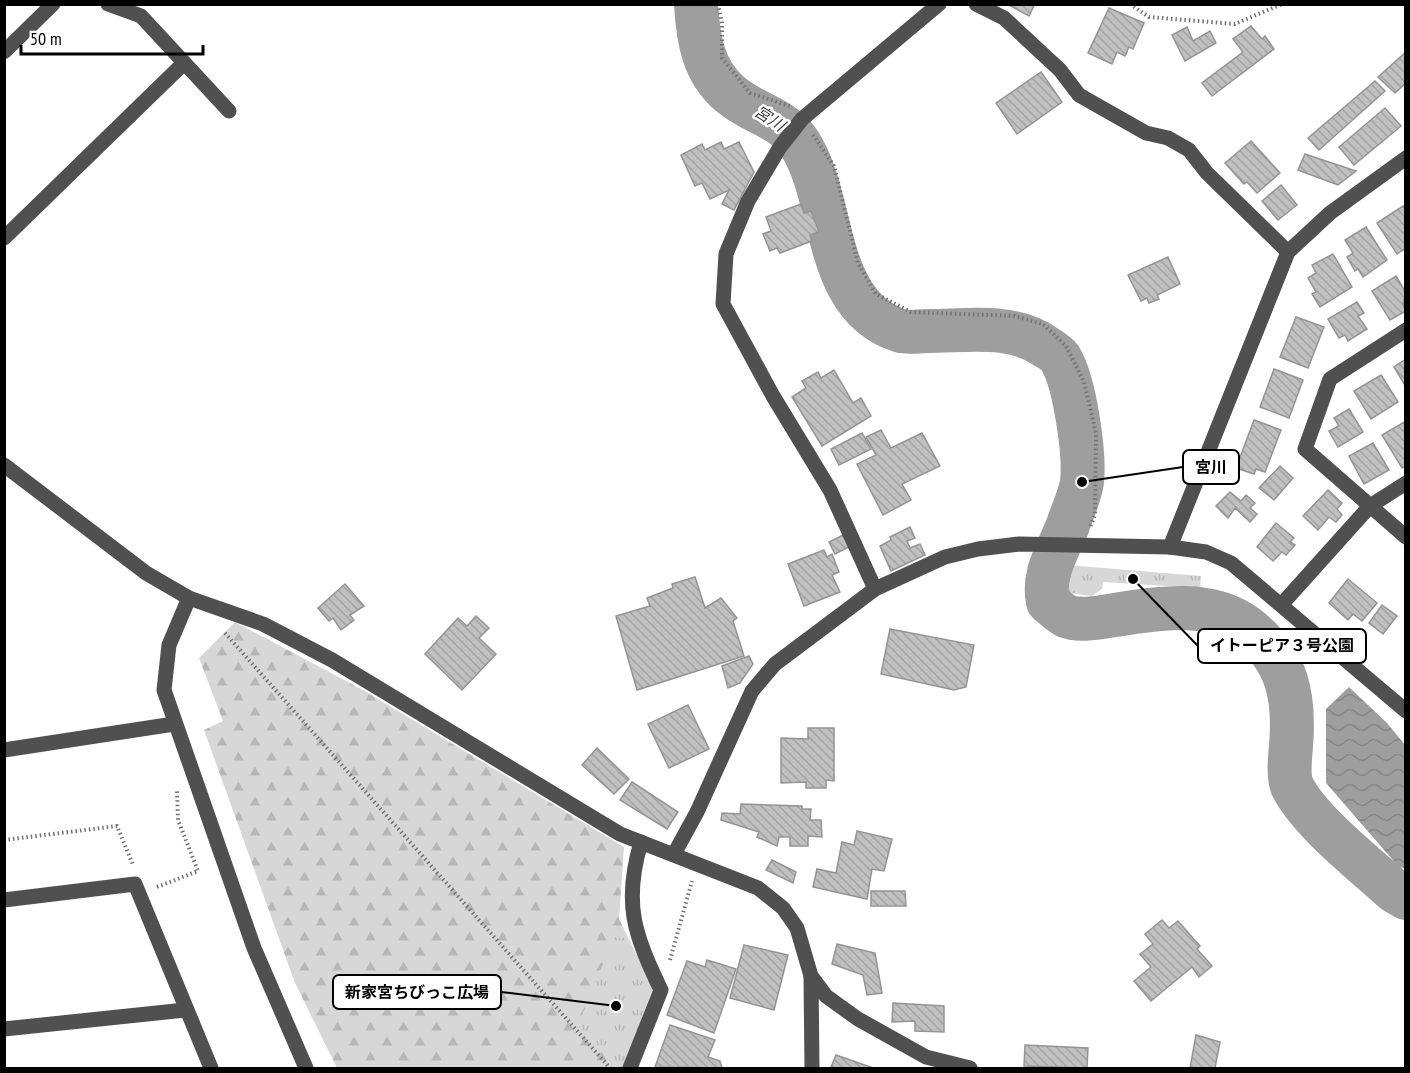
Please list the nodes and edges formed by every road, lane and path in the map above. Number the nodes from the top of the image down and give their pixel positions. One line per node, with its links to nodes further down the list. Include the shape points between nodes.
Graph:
1 (53, 4): 8 (street)
2 (108, 4): 9 (street, via 141,16)
3 (718, 4): 11 (path, via 722,58 750,93 790,106)
4 (939, 4): 11 (street)
5 (976, 4): 14 (street, via 1004,18 1060,70 1079,95 1146,133 1168,138 1189,150)
6 (1130, 4): 7 (path, via 1149,17 1235,24)
7 (1282, 4)
8 (4, 52)
9 (184, 63): 10 (street); 13 (street)
10 (229, 111)
11 (802, 119): 20 (path, via 834,166 858,263 876,294 911,312 1014,316 1043,324 1066,346 1084,382 1096,433 1095,515); 22 (street, via 748,201 726,254 723,304 830,490)
12 (1406, 158): 14 (street, via 1330,213)
13 (4, 238)
14 (1288, 252): 21 (street)
15 (1406, 330): 18 (street, via 1330,379 1305,449)
16 (4, 465): 23 (street, via 146,573)
17 (1406, 483): 18 (street)
18 (1370, 506): 19 (street); 24 (street)
19 (1406, 537)
20 (1082, 547): 21 (street); 22 (street, via 1019,544 978,549 945,557)
21 (1170, 547): 24 (street, via 1206,552 1231,563)
22 (875, 588): 32 (street, via 775,663 752,692 698,812)
23 (189, 598): 27 (street, via 169,645 164,690); 31 (street, via 263,624 332,660 620,834)
24 (1282, 604): 26 (street)
25 (225, 632): 43 (path)
26 (1406, 711)
27 (174, 724): 28 (street); 42 (street, via 254,948)
28 (4, 750)
29 (178, 820): 35 (path, via 198,871)
30 (4, 840): 34 (path, via 117,826 136,873)
31 (641, 842): 32 (street); 38 (street, via 633,871 632,912 642,951)
32 (674, 854): 33 (street)
33 (697, 864): 37 (street, via 758,888 783,908 797,928); 38 (path)
34 (135, 884): 36 (street); 39 (street)
35 (150, 890)
36 (4, 900)
37 (811, 976): 45 (street); 46 (street, via 825,996 858,1019 926,1057)
38 (661, 990): 44 (street)
39 (185, 1010): 40 (street); 41 (street)
40 (4, 1029)
41 (211, 1068)
42 (306, 1068)
43 (610, 1068)
44 (630, 1068)
45 (812, 1068)
46 (970, 1068)

